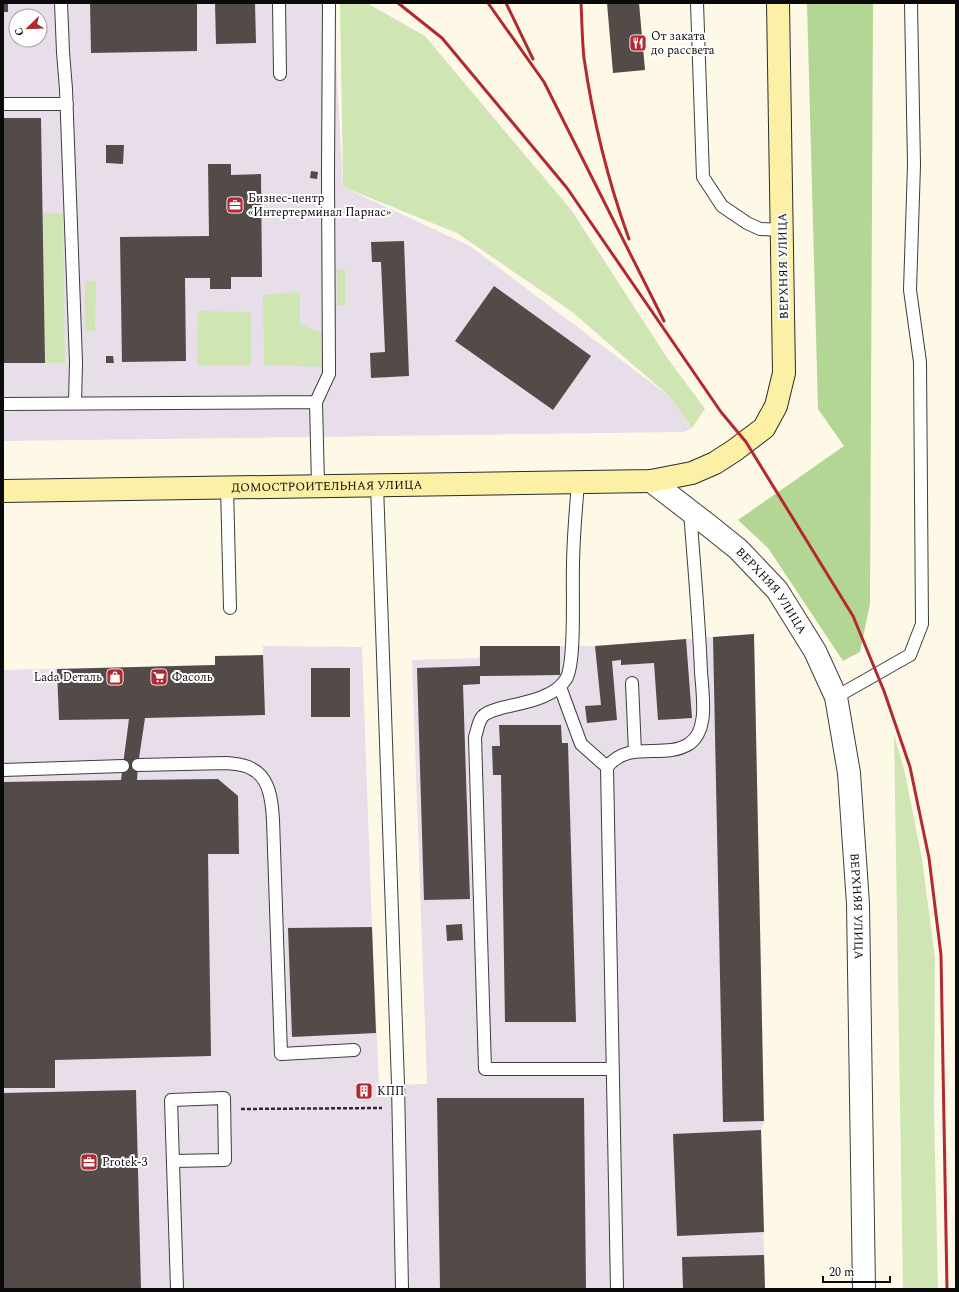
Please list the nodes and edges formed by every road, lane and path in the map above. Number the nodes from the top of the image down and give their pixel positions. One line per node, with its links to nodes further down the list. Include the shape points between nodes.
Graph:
1 (61, 3): 9 (lane)
2 (279, 3): 7 (lane)
3 (329, 3): 11 (lane, via 329,374)
4 (697, 3): 10 (lane, via 703,177 722,206 747,223 760,229)
5 (778, 3): 10 (street, ВЕРХНЯЯ УЛИЦА)
6 (912, 3): 24 (lane, via 914,166 910,290 920,362 922,624 910,655)
7 (280, 74)
8 (3, 104): 9 (lane)
9 (67, 104): 12 (lane, via 76,362)
10 (783, 230): 14 (street, ВЕРХНЯЯ УЛИЦА, via 784,373 776,406 764,428 725,456 692,473)
11 (316, 402): 12 (lane); 16 (lane)
12 (75, 403): 13 (lane)
13 (3, 404)
14 (651, 481): 15 (street, ДОМОСТРОИТЕЛЬНАЯ УЛИЦА); 20 (street, ВЕРХНЯЯ УЛИЦА)
15 (578, 482): 17 (street, ДОМОСТРОИТЕЛЬНАЯ УЛИЦА); 23 (lane, via 571,653 567,678)
16 (318, 485): 17 (street, ДОМОСТРОИТЕЛЬНАЯ УЛИЦА); 18 (street, ДОМОСТРОИТЕЛЬНАЯ УЛИЦА)
17 (377, 485): 32 (lane)
18 (227, 487): 19 (street, ДОМОСТРОИТЕЛЬНАЯ УЛИЦА); 21 (lane)
19 (3, 491)
20 (690, 511): 24 (street, ВЕРХНЯЯ УЛИЦА, via 738,549 777,590 815,651); 25 (lane, via 700,637 703,720 698,734 689,744 676,749)
21 (230, 608)
22 (632, 683): 25 (lane)
23 (560, 687): 28 (lane, via 581,744); 31 (lane, via 548,695 483,716 475,737 485,1069)
24 (836, 697): 38 (street, ВЕРХНЯЯ УЛИЦА, via 849,773 858,904)
25 (635, 752): 28 (lane, via 622,754 613,759)
26 (138, 765): 30 (lane, via 239,764 252,769 261,777 268,788 272,803 281,1054)
27 (123, 766): 29 (lane)
28 (607, 767): 31 (lane)
29 (3, 770)
30 (354, 1050)
31 (612, 1069): 37 (lane)
32 (399, 1108): 33 (path); 36 (lane)
33 (224, 1109): 34 (lane, via 225,1160); 34 (lane, via 224,1098 171,1100)
34 (173, 1161): 35 (lane)
35 (177, 1289)
36 (402, 1289)
37 (617, 1289)
38 (864, 1289)

